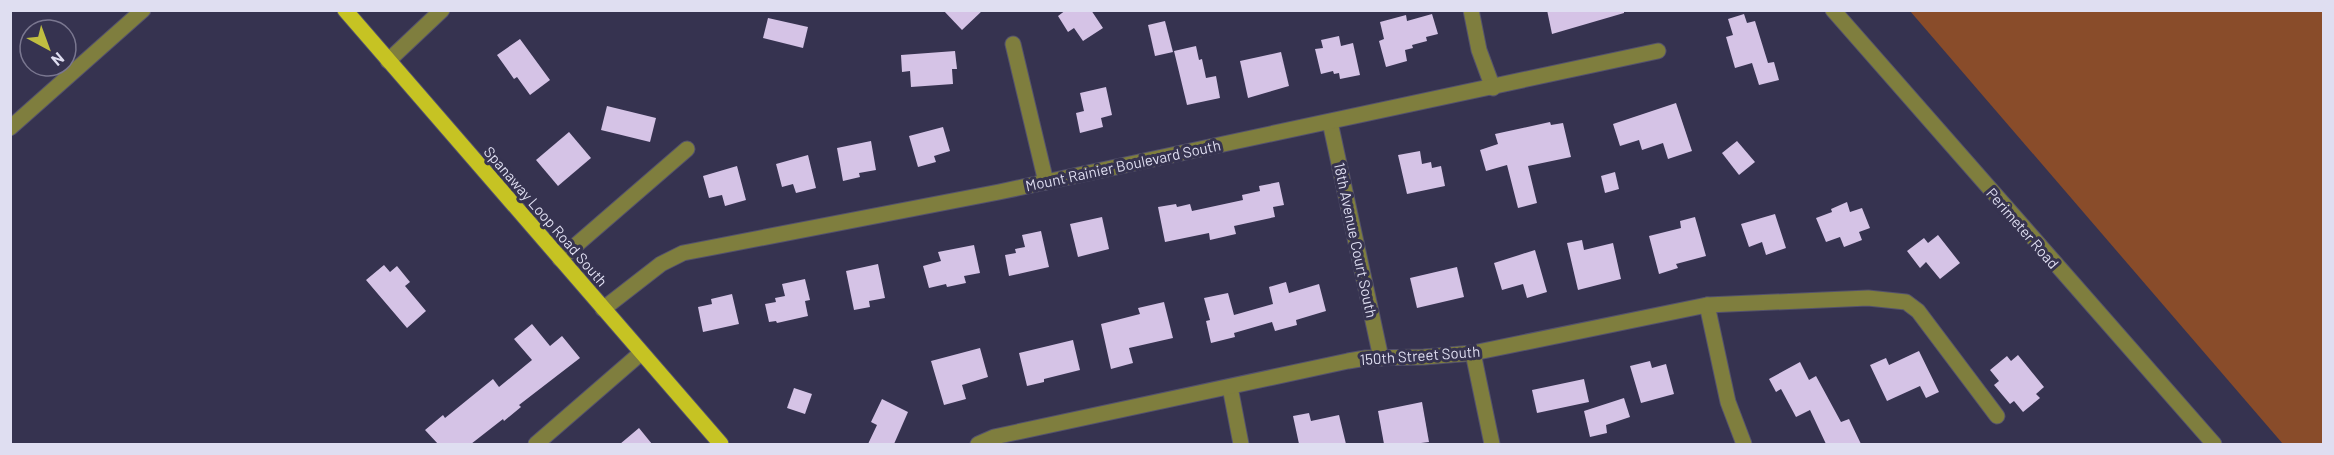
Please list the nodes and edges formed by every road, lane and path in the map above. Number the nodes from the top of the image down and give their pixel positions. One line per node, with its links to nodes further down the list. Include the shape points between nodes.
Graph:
1 (143, 10): 11 (street)
2 (345, 10): 8 (main road, Spanaway Loop Road South)
3 (442, 10): 8 (street)
4 (1471, 10): 9 (street, via 1479,50)
5 (1833, 10): 28 (street, Perimeter Road)
6 (1013, 44): 13 (street)
7 (1658, 51): 9 (street, Mount Rainier Boulevard South)
8 (388, 61): 14 (main road, Spanaway Loop Road South)
9 (1493, 88): 10 (street, Mount Rainier Boulevard South)
10 (1330, 122): 13 (street, Mount Rainier Boulevard South); 19 (street, 18th Avenue Court South)
11 (10, 128)
12 (687, 149): 14 (street)
13 (1046, 182): 16 (street, Mount Rainier Boulevard South, via 683,253 661,264)
14 (560, 259): 16 (main road, Spanaway Loop Road South)
15 (1707, 305): 18 (street, 150th Street South); 21 (street, 150th Street South, via 1868,298 1906,302 1918,311); 27 (street, via 1728,402)
16 (603, 309): 17 (main road, Spanaway Loop Road South)
17 (641, 353): 22 (street); 23 (main road, Spanaway Loop Road South)
18 (1473, 353): 19 (street, 150th Street South); 26 (street)
19 (1381, 358): 20 (street, 150th Street South, via 1348,360)
20 (1230, 387): 24 (street, 150th Street South, via 994,437); 25 (street)
21 (1997, 416)
22 (536, 444)
23 (721, 444)
24 (978, 444)
25 (1240, 444)
26 (1492, 444)
27 (1744, 444)
28 (2214, 444)

